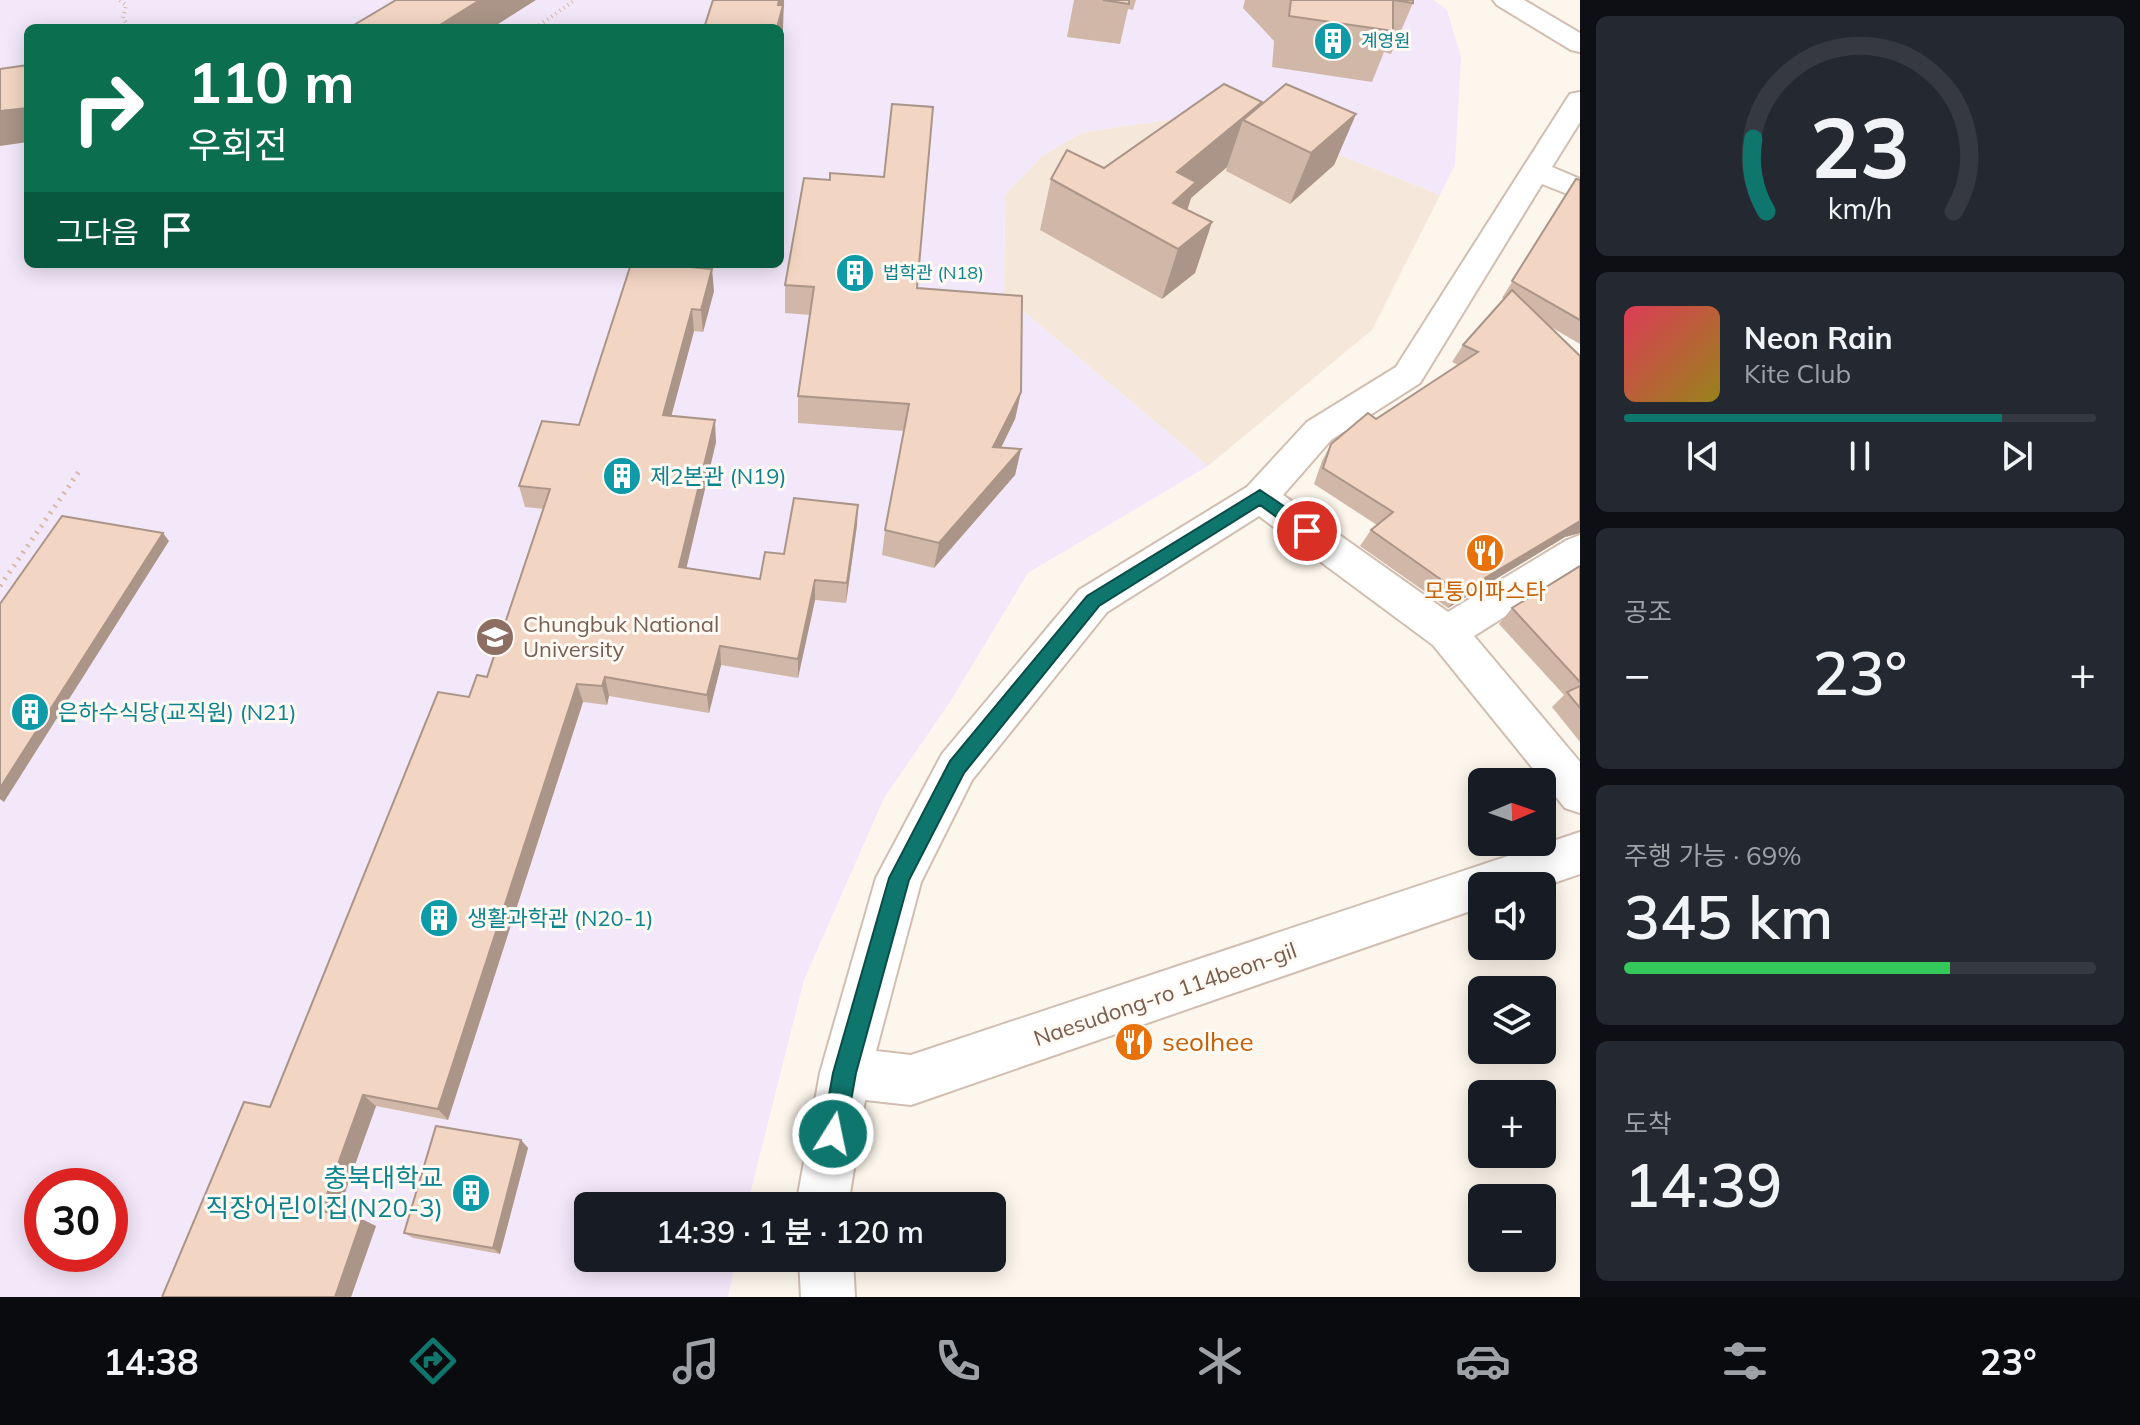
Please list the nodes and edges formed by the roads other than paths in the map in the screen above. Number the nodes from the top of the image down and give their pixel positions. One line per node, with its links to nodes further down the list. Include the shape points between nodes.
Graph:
1 (1506, 0): 2 (street)
2 (1580, 44)
3 (1580, 100): 4 (street)
4 (1536, 171): 5 (street); 6 (street, via 1408,375 1319,431)
5 (1580, 190)
6 (1260, 497): 8 (street); 13 (street, via 1093,601 957,767 899,878)
7 (1580, 550): 8 (street)
8 (1447, 633): 9 (street)
9 (1580, 794)
10 (1580, 853): 11 (street, Naesudong-ro 114beon-gil)
11 (1524, 872)
12 (1468, 891): 13 (street, Naesudong-ro 114beon-gil, via 911,1080)
13 (845, 1073): 14 (street)
14 (824, 1192)
15 (827, 1272): 16 (street)
16 (828, 1297)

